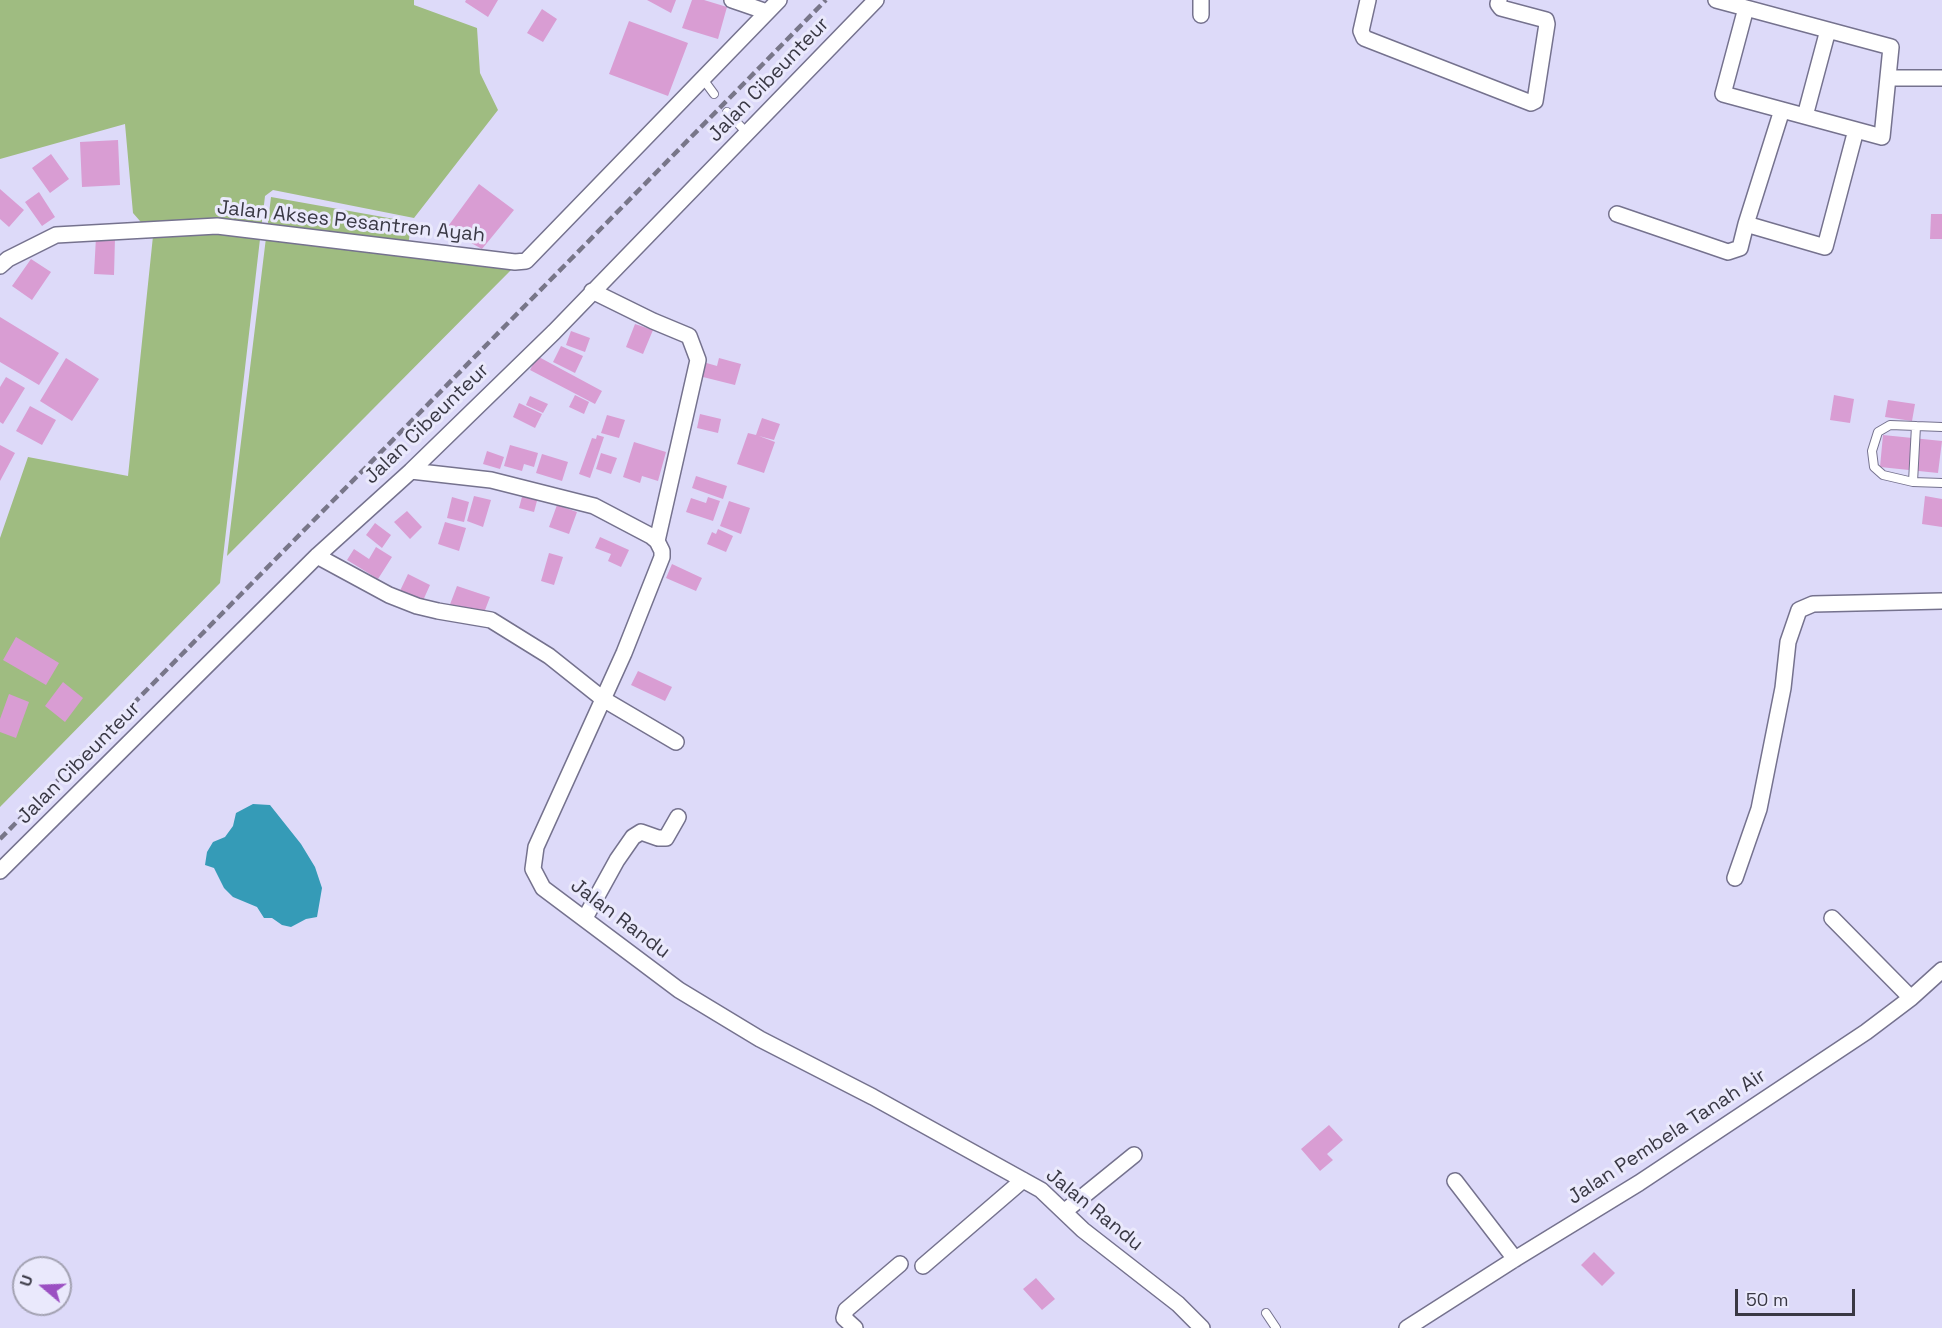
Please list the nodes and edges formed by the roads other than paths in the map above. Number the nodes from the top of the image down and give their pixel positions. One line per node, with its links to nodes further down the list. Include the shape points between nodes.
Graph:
1 (732, 0): 8 (street)
2 (779, 0): 8 (street)
3 (876, 0): 18 (street, Jalan Cibeunteur)
4 (1368, 0): 5 (street, via 1361,32 1364,38 1531,103 1535,100 1546,20 1501,8)
5 (1499, 0)
6 (1716, 0): 7 (street)
7 (1746, 8): 9 (street); 14 (street, via 1723,94)
8 (767, 12): 12 (street)
9 (1828, 30): 10 (street, via 1891,46); 16 (street)
10 (1888, 78): 11 (street); 17 (street, via 1882,136)
11 (1942, 78)
12 (702, 79): 13 (lane); 21 (street, Jalan Akses Pesantren Ayah, via 526,261 217,226 56,235)
13 (714, 94)
14 (1782, 110): 16 (street); 20 (street)
15 (727, 112): 18 (lane)
16 (1804, 116): 17 (street)
17 (1856, 130): 20 (street, via 1825,247)
18 (747, 133): 22 (street, Jalan Cibeunteur)
19 (1617, 214): 20 (street, via 1728,252 1740,248)
20 (1746, 224)
21 (0, 266)
22 (592, 291): 25 (street, Jalan Cibeunteur); 28 (street, Jalan Randu, via 689,336 698,360)
23 (1916, 426): 24 (lane); 26 (lane); 26 (lane, via 1890,425 1878,432 1872,451 1874,467 1882,475)
24 (1942, 427)
25 (411, 471): 28 (street, via 492,480 594,506); 29 (street, Jalan Cibeunteur)
26 (1913, 482): 27 (lane)
27 (1942, 483)
28 (657, 542): 31 (street, Jalan Randu, via 662,557)
29 (317, 556): 31 (street, via 417,606 491,620 549,656); 34 (street, Jalan Cibeunteur)
30 (1942, 601): 35 (street, via 1813,604 1799,610 1788,642 1783,688 1758,809)
31 (603, 699): 32 (street); 36 (street, Jalan Randu, via 533,858 533,869 543,888)
32 (676, 742)
33 (678, 817): 36 (street, via 666,838 641,832 633,837)
34 (0, 871)
35 (1736, 878)
36 (585, 918): 41 (street, Jalan Randu, via 679,990 760,1039)
37 (1832, 918): 39 (street)
38 (1942, 970): 39 (street, Jalan Pembela Tanah Air)
39 (1911, 998): 44 (street, Jalan Pembela Tanah Air, via 1639,1184)
40 (1134, 1155): 43 (street)
41 (1023, 1180): 43 (street, Jalan Randu); 46 (street)
42 (1455, 1181): 44 (street)
43 (1065, 1211): 49 (street, Jalan Randu)
44 (1515, 1259): 51 (street, Jalan Pembela Tanah Air)
45 (900, 1264): 48 (street, via 846,1310 844,1318)
46 (923, 1266)
47 (1266, 1313): 50 (lane)
48 (855, 1328)
49 (1202, 1328)
50 (1276, 1328)
51 (1407, 1328)

